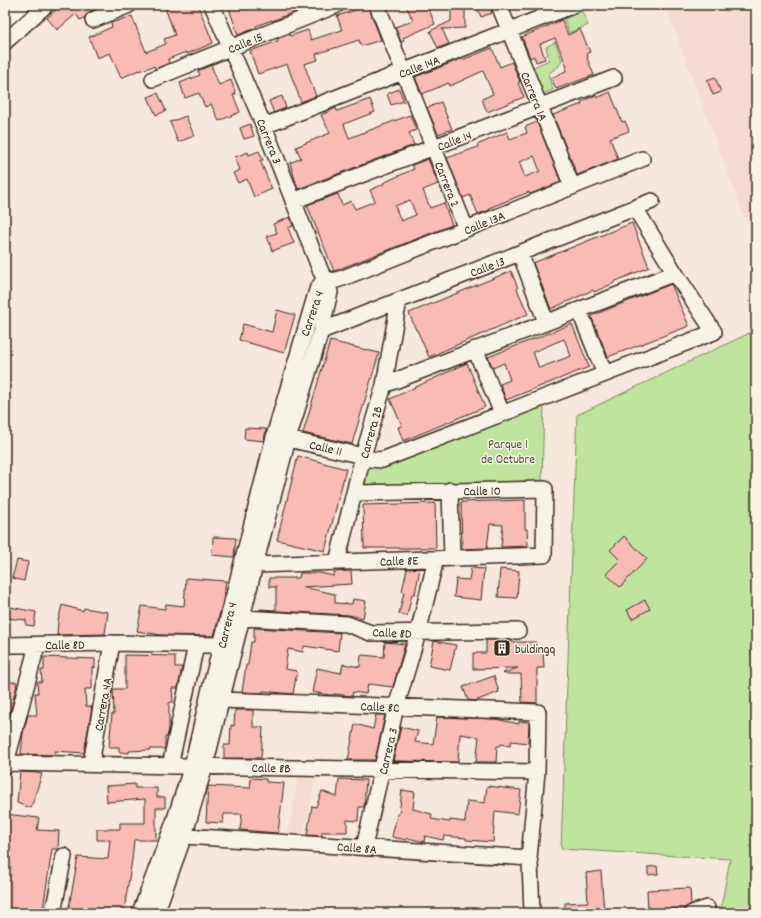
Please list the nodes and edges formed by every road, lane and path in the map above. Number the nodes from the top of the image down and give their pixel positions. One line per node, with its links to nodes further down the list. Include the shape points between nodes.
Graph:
1 (129, 5): 10 (street)
2 (212, 5): 14 (street, Carrera 3)
3 (337, 5): 14 (street, Calle 15)
4 (377, 5): 15 (street, Carrera 2)
5 (499, 5): 12 (street, Carrera 1A)
6 (574, 5): 12 (street, Calle 14A)
7 (18, 6): 9 (street); 11 (street)
8 (39, 7): 11 (street)
9 (5, 20)
10 (93, 20)
11 (23, 26): 13 (street)
12 (509, 30): 15 (street, Calle 14A); 18 (street, Carrera 1A)
13 (5, 42)
14 (230, 48): 17 (street, Calle 15); 19 (street, Carrera 3)
15 (404, 72): 19 (street, Calle 14A); 20 (street, Carrera 2)
16 (614, 78): 18 (street, Calle 14)
17 (153, 79)
18 (539, 107): 20 (street, Calle 14); 22 (street, Carrera 1A)
19 (264, 126): 23 (street, Carrera 3)
20 (434, 147): 23 (street, Calle 14); 26 (street, Carrera 2)
21 (642, 159): 22 (street, Calle 13A)
22 (572, 186): 26 (street, Calle 13A)
23 (293, 201): 29 (street, Carrera 3)
24 (652, 201): 25 (street, Calle 13)
25 (634, 208): 27 (street, Calle 13); 28 (street)
26 (466, 230): 29 (street, Calle 13A, via 343,278 333,281)
27 (520, 253): 30 (street, Calle 13); 32 (street)
28 (675, 273): 31 (street); 35 (street, Calle 11, via 714,332)
29 (325, 278): 33 (street, Carrera 4, via 330,292); 54 (street, Carrera 4, via 317,290 285,396)
30 (399, 300): 33 (street, Calle 13); 36 (street, Carrera 2B)
31 (579, 310): 32 (street); 35 (street)
32 (546, 322): 34 (street)
33 (321, 331): 38 (street, Carrera 4)
34 (475, 349): 36 (street); 37 (street)
35 (605, 374): 37 (street, Calle 11)
36 (384, 384): 39 (street, Carrera 2B)
37 (502, 413): 39 (street, Calle 11, via 382,460)
38 (288, 439): 39 (street, Calle 11); 46 (street, Carrera 4)
39 (363, 456): 41 (street, Carrera 2B)
40 (450, 490): 41 (street, Calle 10); 42 (street, Calle 10, via 545,489); 43 (street)
41 (354, 493): 45 (street, Carrera 2B)
42 (544, 555): 43 (street, Calle 8E)
43 (452, 558): 44 (street, Calle 8E)
44 (436, 559): 45 (street, Calle 8E); 49 (street, Carrera 3)
45 (336, 562): 46 (street, Calle 8E)
46 (255, 565): 47 (street, Carrera 4)
47 (243, 618): 49 (street, Calle 8D, via 347,624 371,633); 55 (street, Carrera 4)
48 (518, 631): 49 (street, Calle 8D)
49 (418, 633): 56 (street, Carrera 3)
50 (112, 644): 52 (street, Calle 8D); 53 (street, Calle 8D); 58 (street, Carrera 4A)
51 (5, 645): 52 (street, Calle 8D)
52 (36, 645): 57 (street)
53 (196, 645): 54 (street, Calle 8D); 59 (street)
54 (221, 645): 60 (street, Carrera 4)
55 (221, 700): 56 (street, Calle 8C); 60 (street, Carrera 4)
56 (396, 707): 61 (street, Carrera 3); 62 (street, Calle 8C, via 538,712)
57 (5, 764): 58 (street, Calle 8B)
58 (91, 764): 59 (street, Calle 8B)
59 (170, 766): 60 (street, Calle 8B)
60 (199, 766): 61 (street, Calle 8B); 63 (street, Carrera 4); 69 (street, Carrera 4, via 173,825)
61 (383, 769): 62 (street, Calle 8B); 64 (street, Carrera 3)
62 (537, 772): 66 (street)
63 (184, 836): 64 (street, Calle 8A); 70 (street, Carrera 4)
64 (364, 848): 66 (street, Calle 8A)
65 (64, 856): 68 (street)
66 (529, 858): 71 (street)
67 (707, 908): 72 (street)
68 (53, 913)
69 (140, 913)
70 (156, 913)
71 (532, 913)
72 (692, 913)

